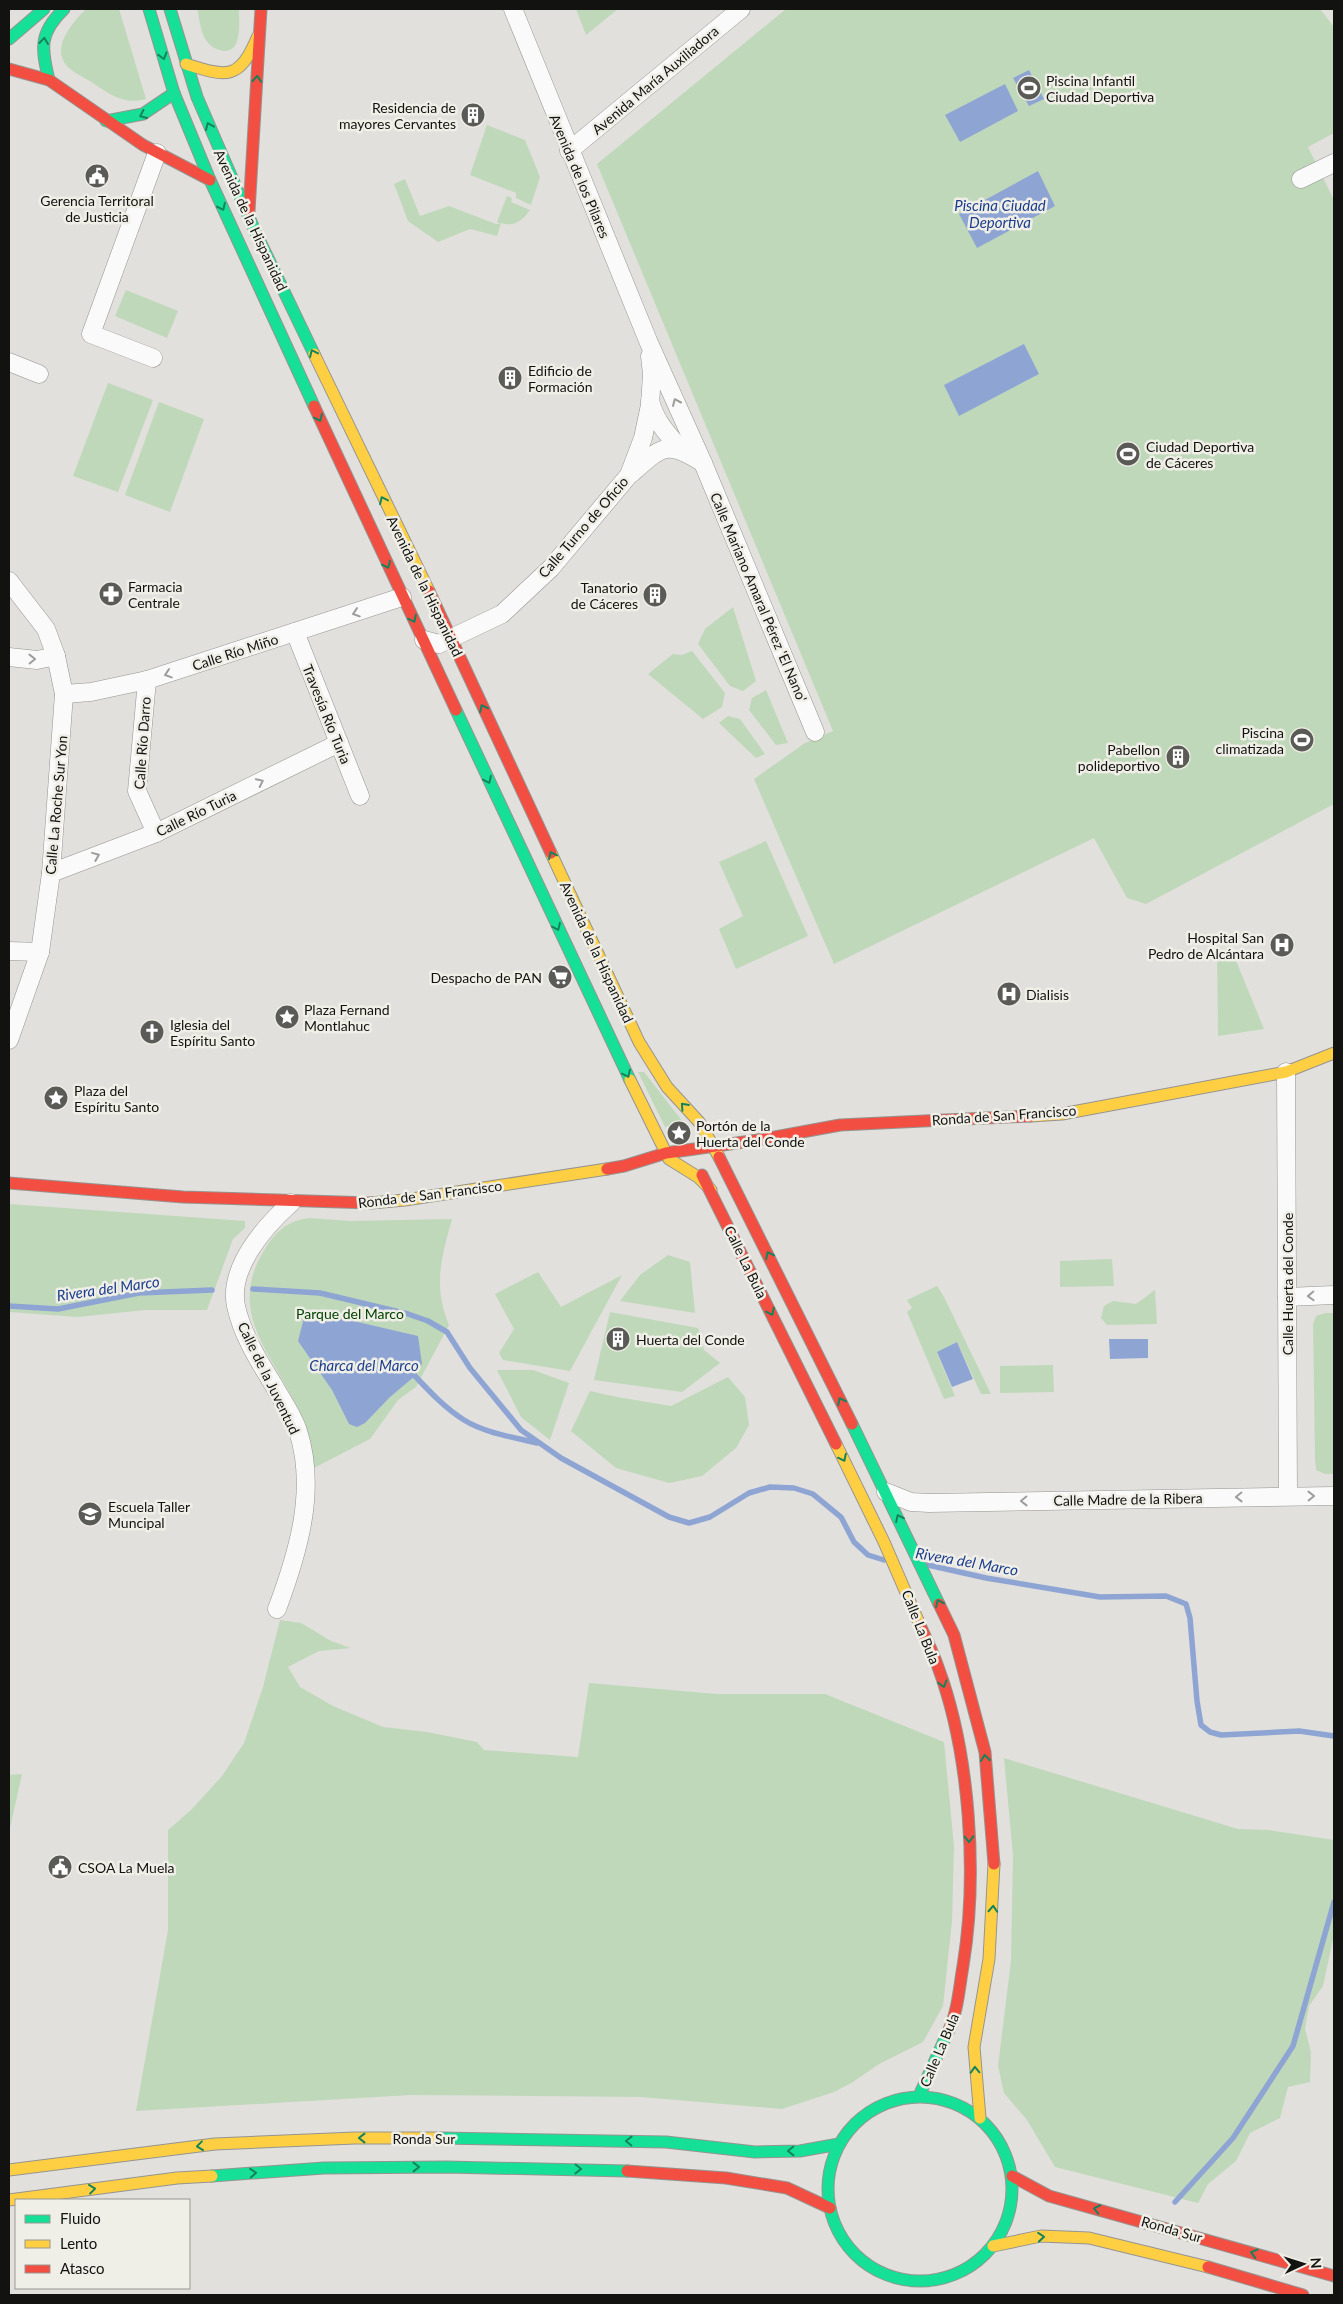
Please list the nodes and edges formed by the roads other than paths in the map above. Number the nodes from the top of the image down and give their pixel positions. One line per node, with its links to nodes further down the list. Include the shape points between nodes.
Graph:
1 (44, 9): 9 (main road)
2 (64, 9): 12 (main road, one-way to 2, via 43,56 43,38 50,20)
3 (149, 9): 13 (main road, Avenida de la Hispanidad, one-way to 13)
4 (170, 9): 10 (main road, Avenida de la Hispanidad)
5 (261, 9): 8 (main road)
6 (513, 9): 15 (street, Avenida de los Pilares)
7 (741, 9): 15 (street, Avenida María Auxiliadora)
8 (260, 32): 10 (main road, via 248,57 230,72 213,73); 20 (main road, one-way to 8)
9 (9, 39)
10 (186, 64): 20 (main road, Avenida de la Hispanidad, one-way to 10)
11 (9, 69): 12 (main road)
12 (49, 80): 14 (main road)
13 (174, 93): 14 (main road, one-way to 14, via 146,114 133,119); 18 (main road, Avenida de la Hispanidad)
14 (106, 121): 16 (main road)
15 (569, 151): 21 (street, Avenida de los Pilares)
16 (157, 153): 18 (main road); 22 (street, via 91,334)
17 (1334, 163): 19 (street)
18 (210, 180): 31 (main road, Avenida de la Hispanidad, one-way to 31)
19 (1301, 180)
20 (248, 215): 33 (main road, Avenida de la Hispanidad, one-way to 20)
21 (649, 343): 25 (street); 26 (street, Calle Mariano Amaral Pérez 'El Nano', one-way to 21)
22 (153, 358)
23 (9, 362): 24 (street)
24 (39, 374)
25 (651, 427): 26 (street, via 668,420); 27 (street, via 664,432); 29 (street, Calle Turno de Oficio)
26 (688, 429): 28 (street, Calle Mariano Amaral Pérez 'El Nano')
27 (681, 449): 28 (street); 29 (street, via 666,448 650,456)
28 (703, 462): 39 (street, Calle Mariano Amaral Pérez 'El Nano')
29 (629, 475): 33 (street, Calle Turno de Oficio, via 551,568 502,614)
30 (9, 581): 36 (street, Calle La Roche Sur Yon, via 46,629)
31 (402, 597): 32 (street, Calle Río Miño, one-way to 32); 34 (main road, Avenida de la Hispanidad, one-way to 34)
32 (295, 632): 37 (street, Calle Río Miño, one-way to 37); 40 (street, Travesía Río Turia)
33 (451, 638): 34 (street, Calle Turno de Oficio, via 439,644); 47 (main road, Avenida de la Hispanidad, one-way to 33)
34 (424, 640): 48 (main road, Avenida de la Hispanidad, one-way to 48)
35 (9, 656): 36 (street, one-way to 36, via 37,660)
36 (56, 656): 38 (street, Calle La Roche Sur Yon)
37 (147, 680): 38 (street, Calle Río Miño); 42 (street, Calle Río Darro, via 136,791)
38 (64, 694): 43 (street, Calle La Roche Sur Yon)
39 (815, 732)
40 (339, 744): 41 (street, Travesía Río Turia); 42 (street, Calle Río Turia, one-way to 40)
41 (360, 796)
42 (156, 833): 43 (street, Calle Río Turia, one-way to 42)
43 (51, 873): 45 (street, Calle La Roche Sur Yon)
44 (9, 951): 45 (street)
45 (40, 952): 46 (street, Calle La Roche Sur Yon)
46 (9, 1040)
47 (639, 1042): 48 (street); 52 (main road, Avenida de la Hispanidad, one-way to 47, via 700,1123 667,1087)
48 (615, 1049): 53 (main road, Avenida de la Hispanidad, one-way to 53)
49 (1334, 1053): 50 (main road, Ronda de San Francisco)
50 (1286, 1072): 51 (main road, Ronda de San Francisco, via 1062,1114 840,1124); 64 (street, Calle Huerta del Conde)
51 (758, 1140): 52 (main road, Ronda de San Francisco); 54 (main road, Ronda de San Francisco, via 743,1151)
52 (713, 1145): 53 (main road, Ronda de San Francisco); 54 (main road, Calle La Bula); 55 (main road, via 702,1152)
53 (666, 1153): 56 (main road, Avenida de la Hispanidad); 57 (main road, Ronda de San Francisco)
54 (719, 1156): 55 (main road, Ronda de San Francisco); 60 (main road, Calle La Bula)
55 (699, 1163): 56 (main road, Ronda de San Francisco); 61 (main road, Calle La Bula)
56 (675, 1164): 57 (main road, Ronda de San Francisco); 61 (main road, Calle La Bula, via 698,1177)
57 (624, 1166): 62 (main road, Ronda de San Francisco, via 405,1200 357,1204)
58 (739, 1168): 60 (main road)
59 (14, 1181): 62 (main road, Ronda de San Francisco)
60 (735, 1186): 65 (main road, Calle La Bula, one-way to 60)
61 (711, 1190): 69 (main road, Calle La Bula, one-way to 69, via 884,1542 938,1667 954,1722 968,1811 967,1942 955,2017)
62 (291, 1203): 68 (street, Calle de la Juventud, via 248,1251 239,1276 235,1304 246,1337 298,1430 303,1454 304,1506 300,1540)
63 (1334, 1295): 64 (street, one-way to 64)
64 (1287, 1297): 66 (street, Calle Huerta del Conde)
65 (886, 1492): 66 (street, Calle Madre de la Ribera, one-way to 65, via 922,1502 904,1500); 70 (main road, Calle La Bula, one-way to 65, via 974,2047 989,1959 994,1854 985,1752 954,1635)
66 (1288, 1496): 67 (street, Calle Madre de la Ribera, one-way to 67)
67 (1334, 1496)
68 (279, 1603)
69 (919, 2096): 70 (main road, via 961,2106); 71 (main road, via 895,2100 872,2110 854,2125)
70 (980, 2118): 73 (main road, via 1006,2154)
71 (840, 2144): 72 (main road, Ronda Sur, one-way to 72, via 800,2151 755,2152 666,2142 355,2138 215,2144); 75 (main road, via 830,2172)
72 (9, 2170)
73 (1012, 2176): 76 (main road, via 1008,2217); 77 (main road, Ronda Sur, one-way to 73, via 1049,2196)
74 (17, 2199): 75 (main road, one-way to 75, via 177,2178 324,2168 447,2167 620,2170 726,2178 787,2188)
75 (830, 2208): 76 (main road, via 850,2249 868,2265 888,2276 926,2281 957,2274 977,2262)
76 (993, 2246): 78 (main road, Ronda Sur, one-way to 78, via 1040,2236 1089,2238 1181,2259)
77 (1334, 2276)
78 (1303, 2295)

